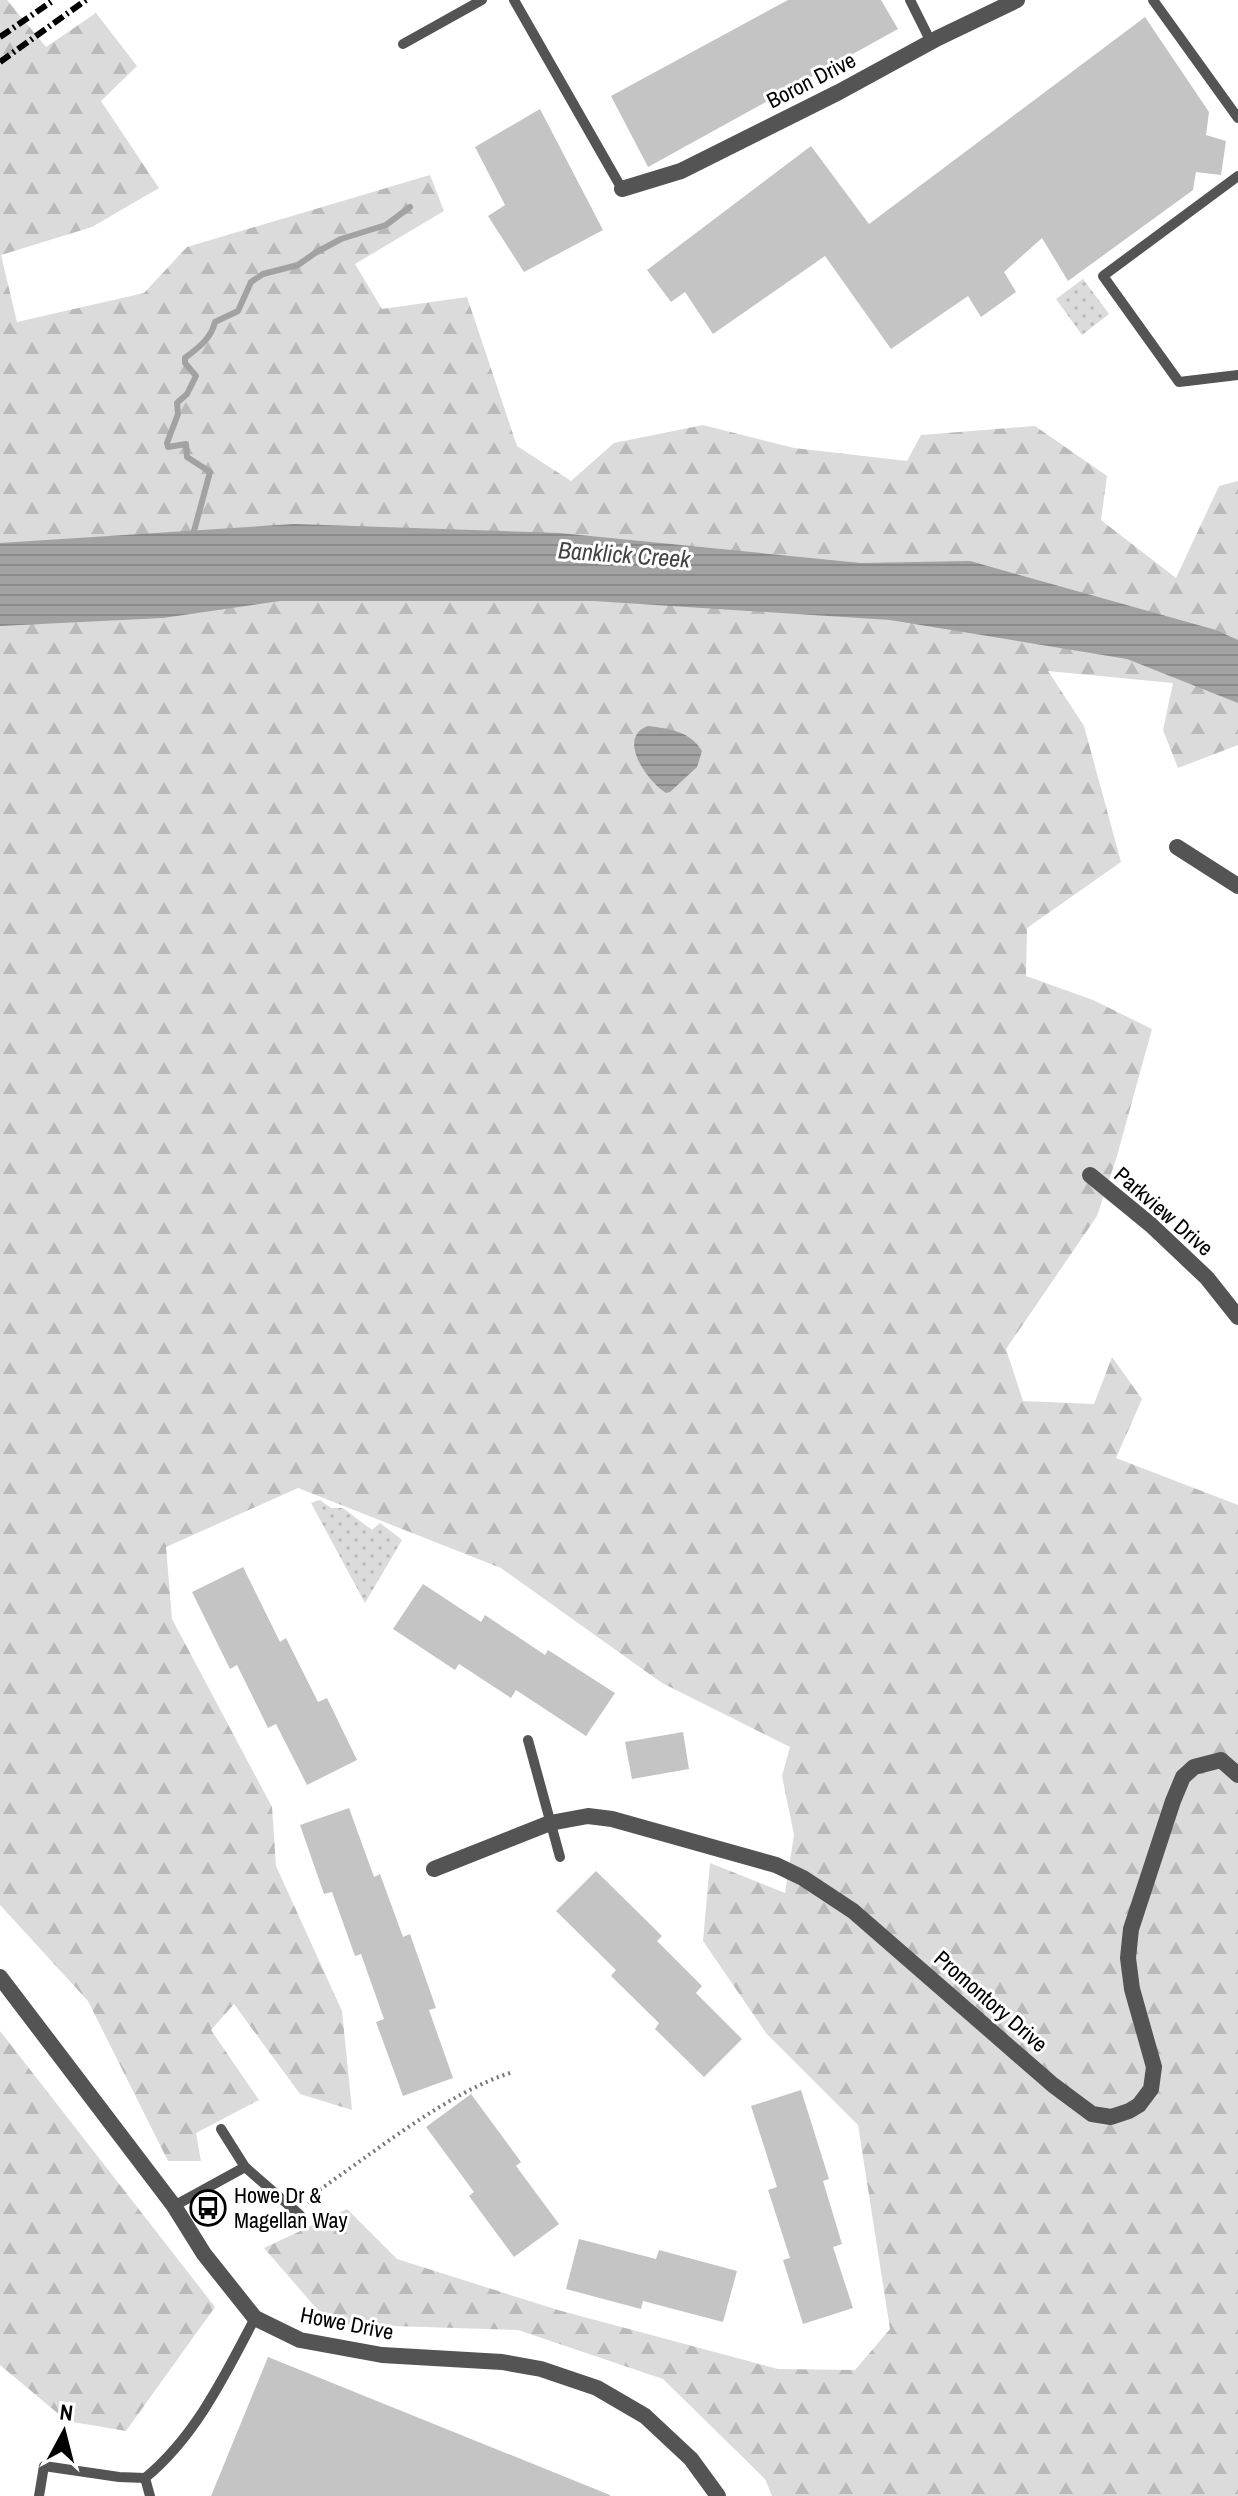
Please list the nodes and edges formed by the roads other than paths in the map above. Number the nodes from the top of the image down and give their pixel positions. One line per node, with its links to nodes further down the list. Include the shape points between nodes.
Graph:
1 (482, 0): 8 (lane)
2 (514, 0): 11 (lane)
3 (910, 0): 7 (lane)
4 (1017, 0): 6 (street, Boron Drive)
5 (1153, 0): 9 (lane)
6 (988, 6): 7 (street, Boron Drive)
7 (931, 42): 11 (street, Boron Drive, via 681,171)
8 (403, 44)
9 (1238, 118)
10 (1238, 176): 12 (lane, via 1103,276 1179,382)
11 (622, 189)
12 (1238, 375)
13 (1177, 847): 14 (street)
14 (1238, 886)
15 (1090, 1175): 16 (street, Parkview Drive, via 1207,1278)
16 (1238, 1317)
17 (528, 1740): 19 (lane)
18 (1238, 1775): 19 (street, Promontory Drive, via 1221,1760 1194,1767 1183,1777 1173,1801 1131,1929 1128,1958 1154,2067 1151,2089 1139,2105 1111,2117 1092,2114 1053,2085 853,1911 803,1878 776,1865 612,1819 588,1816)
19 (550, 1823): 20 (lane); 21 (street, Promontory Drive)
20 (560, 1857)
21 (434, 1869)
22 (0, 1977): 25 (street, Howe Drive)
23 (221, 2129): 24 (lane)
24 (245, 2167): 25 (lane); 26 (lane)
25 (174, 2206): 27 (street, Howe Drive)
26 (300, 2215)
27 (255, 2318): 28 (lane, via 215,2392 168,2459); 31 (street, Howe Drive, via 300,2340 382,2355 502,2362 597,2388 645,2416 691,2459)
28 (145, 2478): 29 (lane, via 44,2466); 30 (lane)
29 (39, 2496)
30 (150, 2496)
31 (718, 2496)

